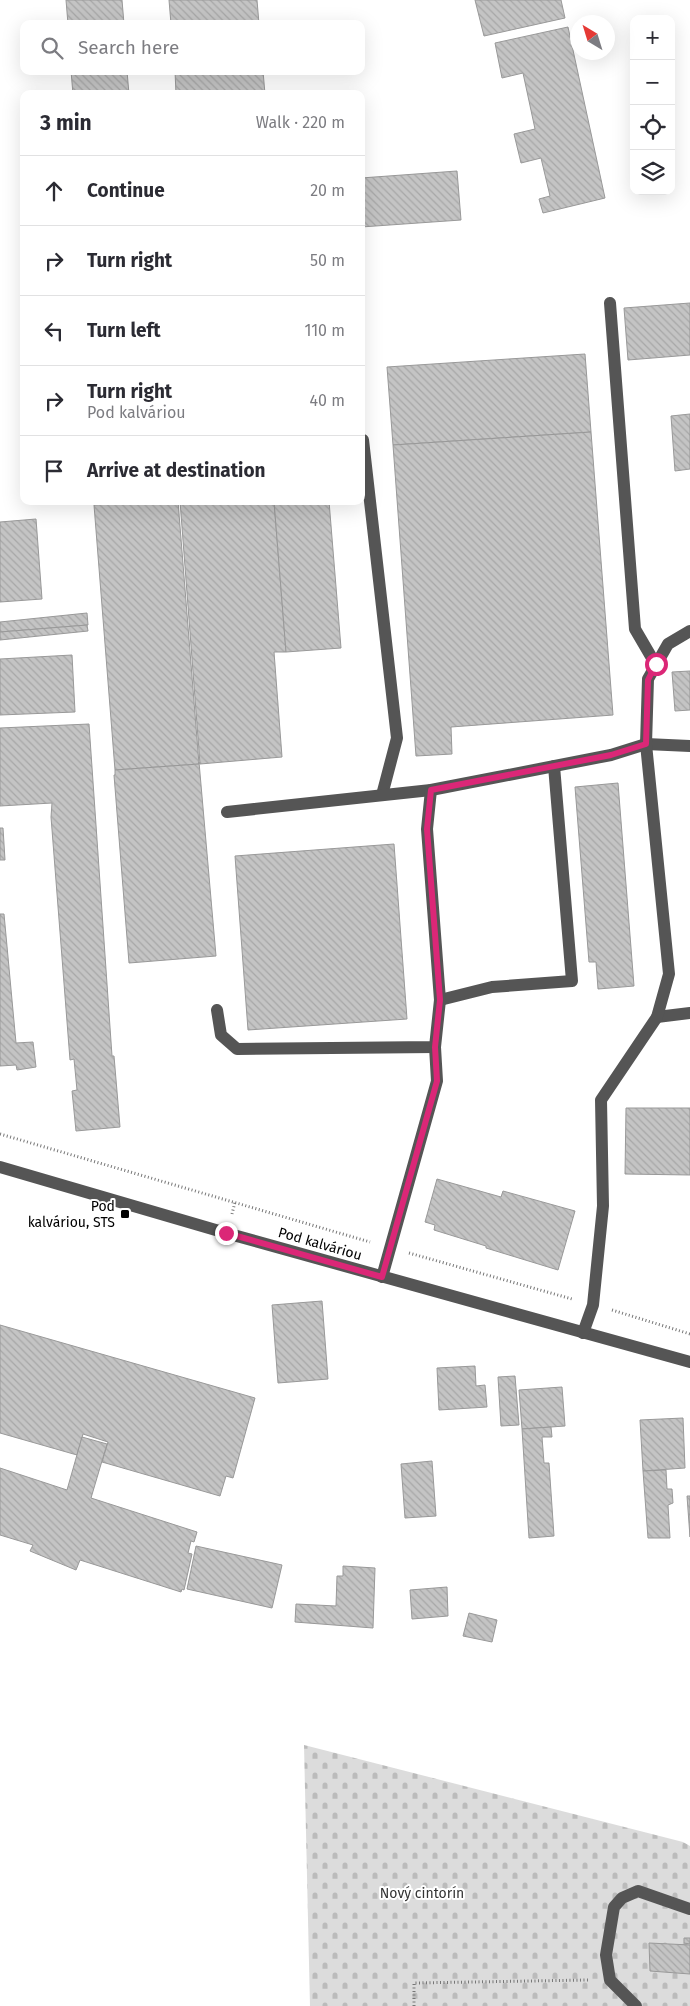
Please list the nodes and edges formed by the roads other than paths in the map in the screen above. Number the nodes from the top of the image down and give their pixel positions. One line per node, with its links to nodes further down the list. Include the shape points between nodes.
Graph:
1 (610, 303): 4 (street, via 635,629)
2 (365, 458): 9 (street, via 397,738)
3 (690, 631): 4 (street, via 668,644)
4 (656, 664): 5 (street, via 648,680)
5 (646, 744): 6 (street); 7 (street, via 611,755); 14 (street, via 669,974)
6 (690, 746)
7 (554, 766): 8 (street); 11 (street, via 572,981 492,987)
8 (431, 790): 9 (street); 11 (street, via 427,829)
9 (382, 795): 10 (street)
10 (227, 812)
11 (440, 1000): 15 (street)
12 (217, 1010): 15 (street, via 221,1034 238,1049)
13 (690, 1012): 14 (street)
14 (657, 1017): 18 (street, via 601,1100 603,1206 593,1305)
15 (435, 1047): 17 (street, via 437,1081)
16 (0, 1167): 17 (street, Pod kalváriou)
17 (382, 1277): 18 (street, Pod kalváriou)
18 (583, 1332): 19 (street, Pod kalváriou)
19 (690, 1362)
20 (690, 1909): 21 (street, via 638,1891 622,1898 614,1907 606,1955 610,1980)
21 (636, 2006)

